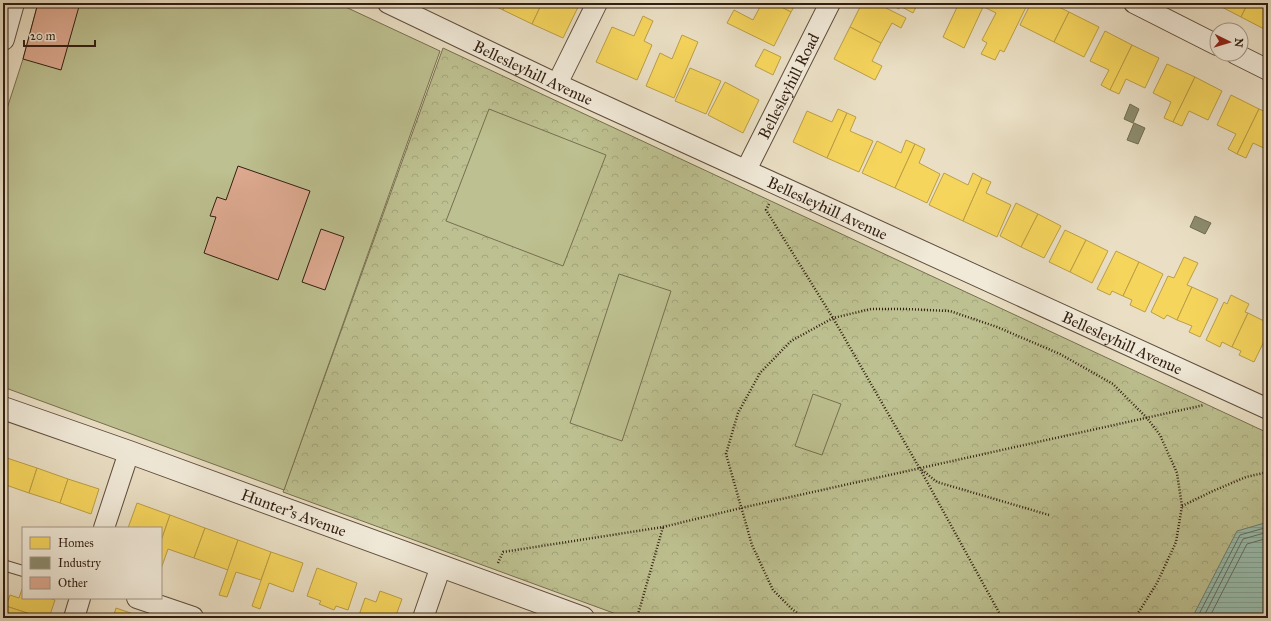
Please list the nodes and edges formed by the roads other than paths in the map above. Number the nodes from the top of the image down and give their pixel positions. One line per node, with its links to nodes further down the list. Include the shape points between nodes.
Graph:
1 (13, 3): 6 (street)
2 (388, 3): 10 (street, Bellesleyhill Avenue)
3 (597, 3): 10 (street)
4 (830, 3): 11 (street, Bellesleyhill Road)
5 (1134, 3): 7 (street)
6 (3, 39)
7 (1209, 41)
8 (1249, 60): 9 (street)
9 (1268, 70)
10 (557, 84): 11 (street, Bellesleyhill Avenue)
11 (746, 170): 13 (street, Bellesleyhill Avenue)
12 (3, 408): 14 (street, Hunter's Avenue)
13 (1268, 409)
14 (129, 452): 15 (street); 17 (street, Hunter's Avenue)
15 (104, 527)
16 (3, 565): 18 (lane)
17 (441, 566): 23 (street); 24 (street, Hunter's Avenue)
18 (22, 571)
19 (80, 599): 22 (street)
20 (140, 599): 21 (street)
21 (193, 617)
22 (74, 618)
23 (423, 618)
24 (583, 618)

